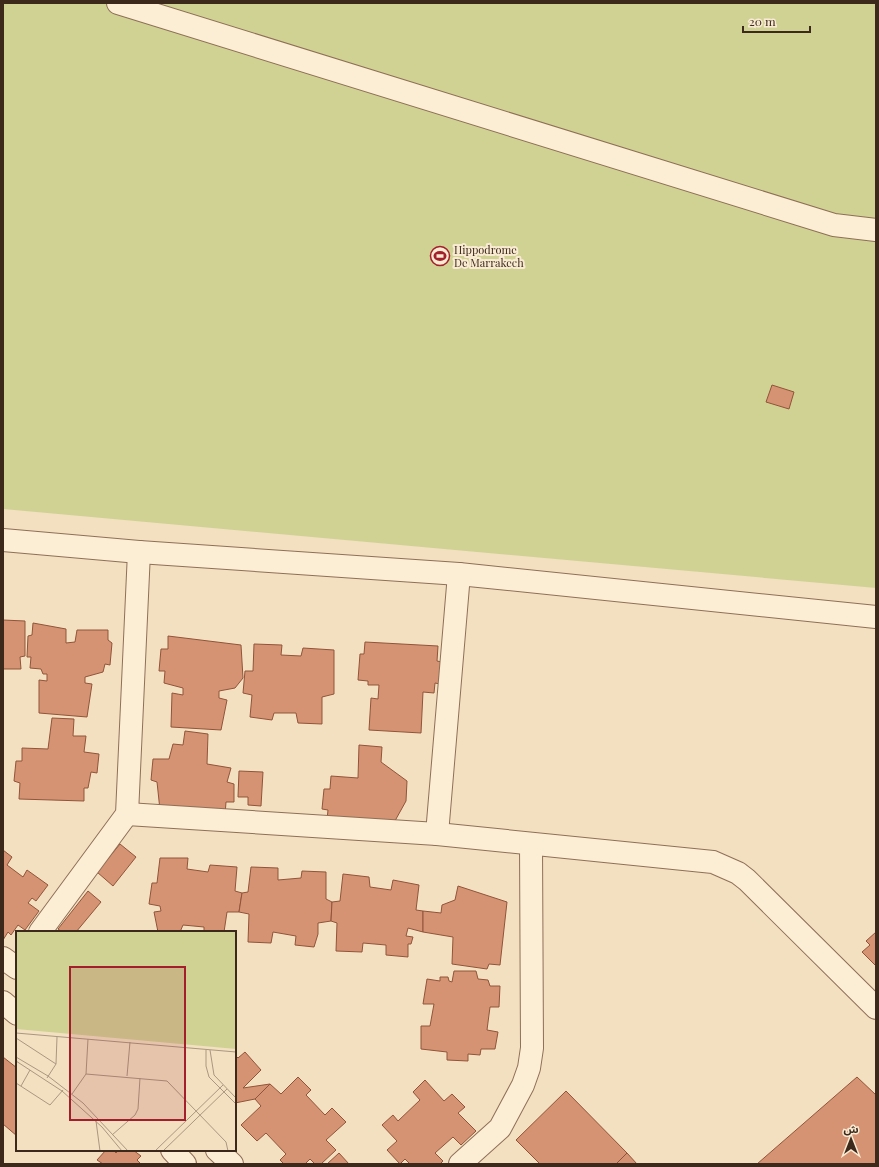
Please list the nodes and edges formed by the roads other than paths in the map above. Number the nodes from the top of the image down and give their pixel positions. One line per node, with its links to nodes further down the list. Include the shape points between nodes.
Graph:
1 (118, 3): 2 (street, via 834,225)
2 (876, 230)
3 (3, 540): 4 (street)
4 (139, 552): 5 (street); 7 (street)
5 (459, 574): 6 (street); 8 (street)
6 (876, 617)
7 (127, 814): 8 (street); 10 (street)
8 (437, 834): 9 (street)
9 (531, 844): 12 (street, via 724,865 747,880); 16 (street, via 532,1048 529,1068 500,1128)
10 (41, 931)
11 (3, 1002): 13 (street)
12 (876, 1008)
13 (16, 1013)
14 (173, 1151): 15 (street)
15 (185, 1164)
16 (460, 1164)

